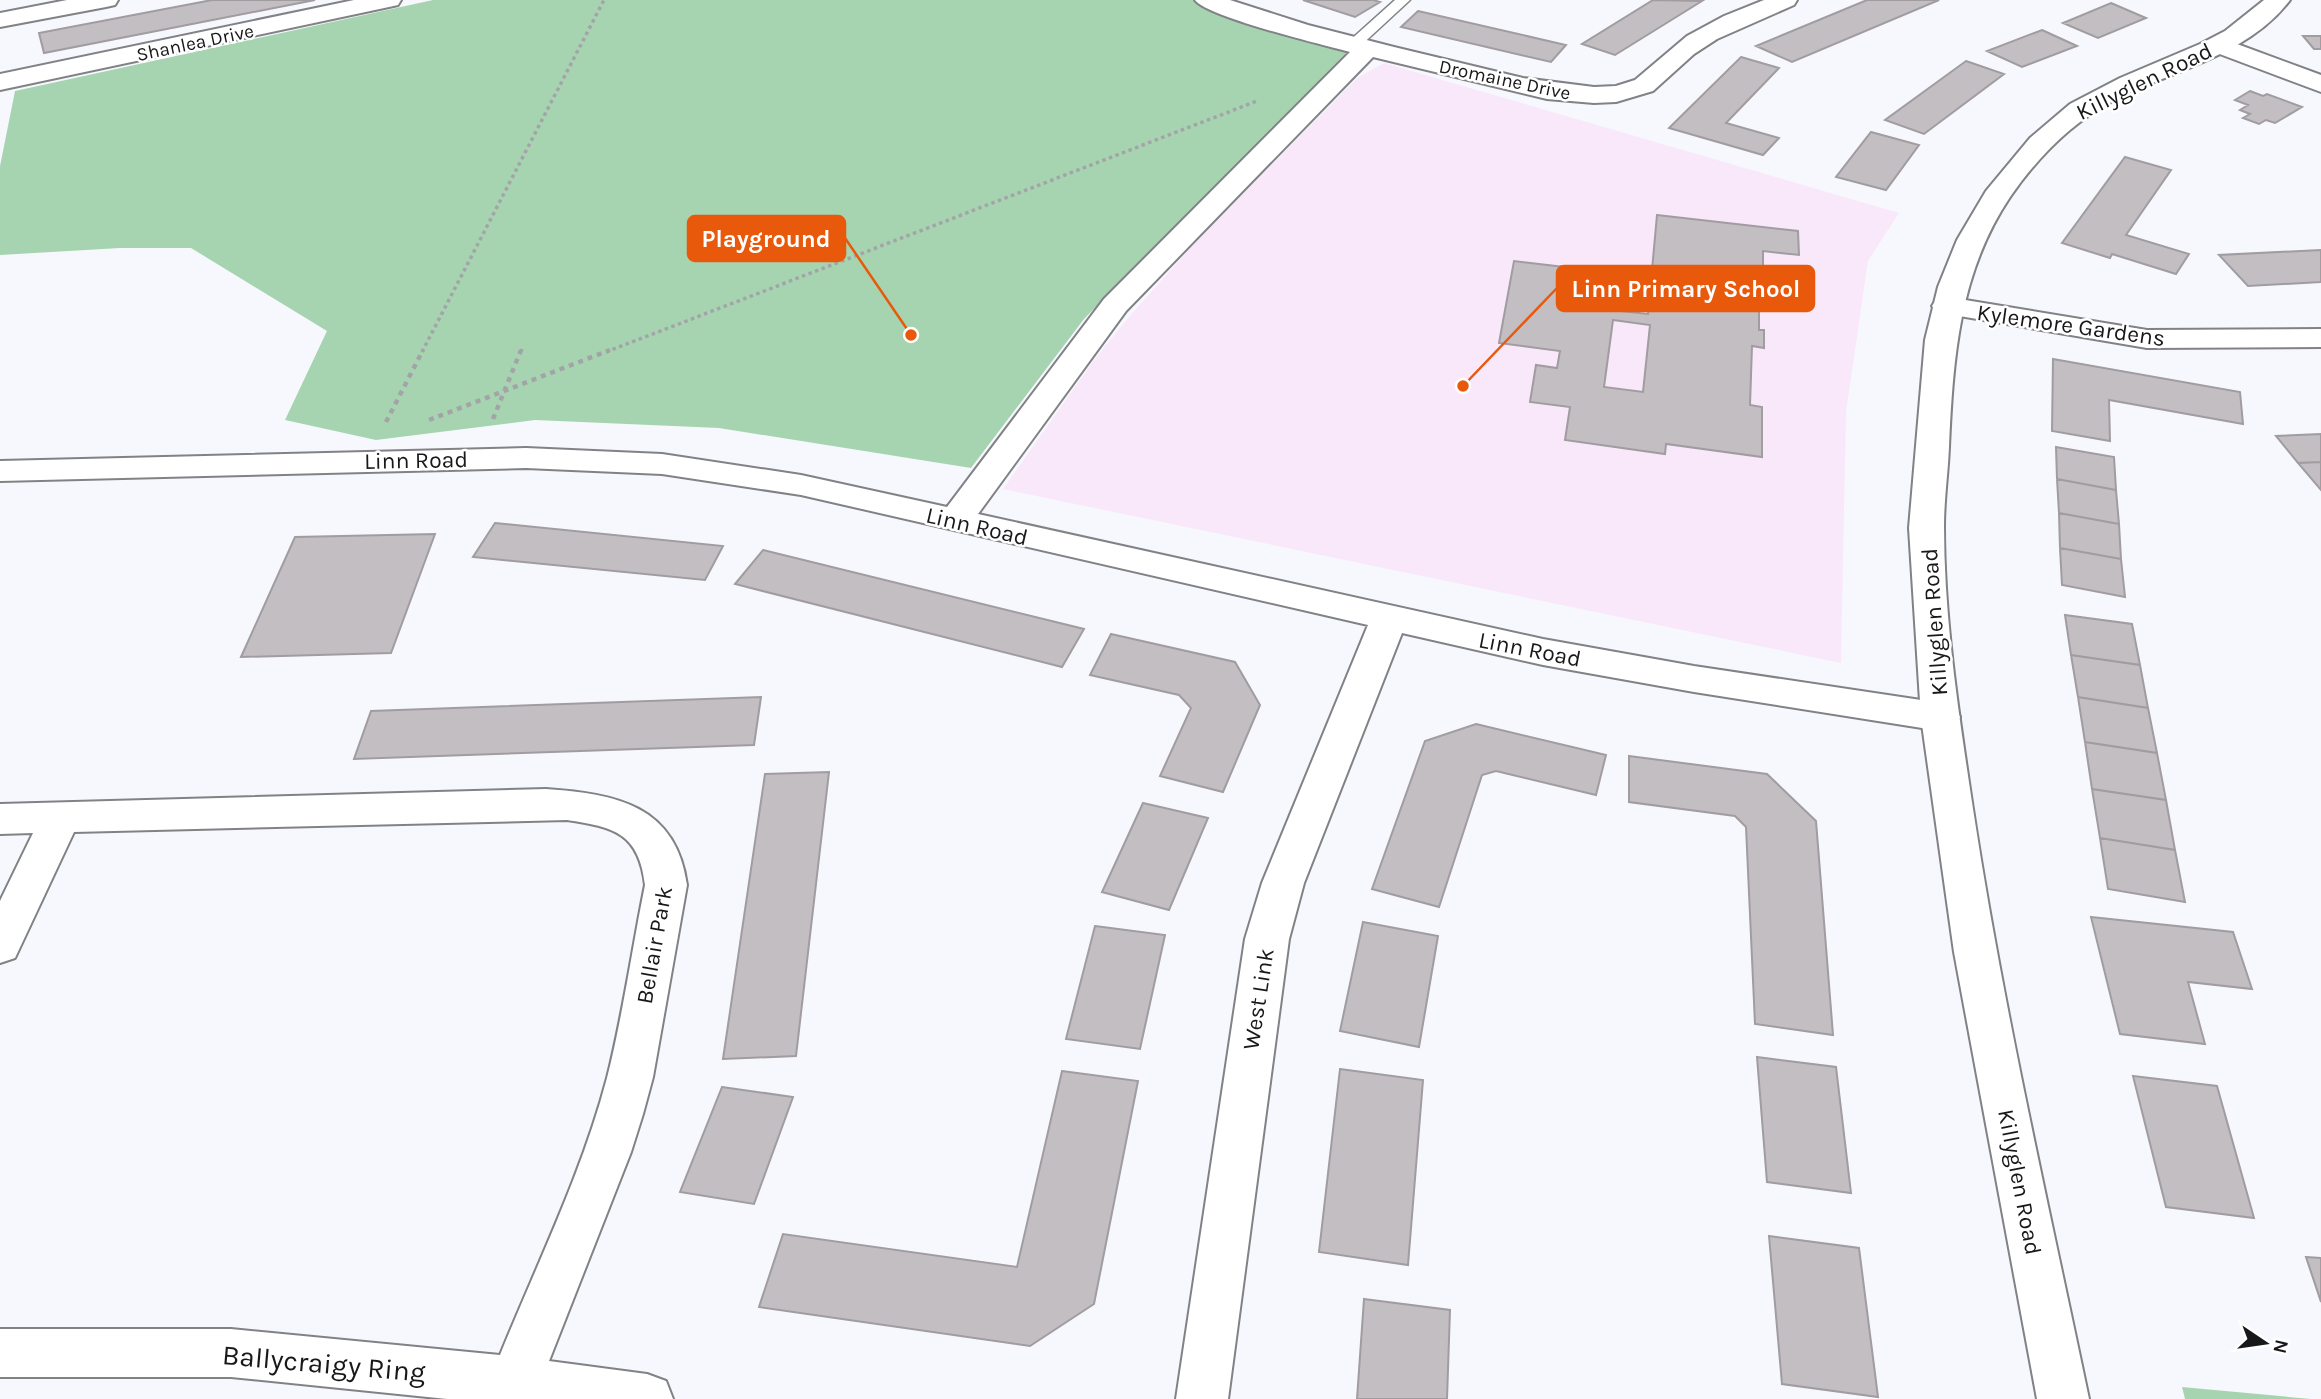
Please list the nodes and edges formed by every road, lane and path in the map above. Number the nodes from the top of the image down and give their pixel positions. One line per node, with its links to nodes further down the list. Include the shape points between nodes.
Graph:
1 (106, 0): 8 (street)
2 (389, 0): 11 (street, Shanlea Drive)
3 (604, 0): 20 (path)
4 (1207, 0): 10 (street, Dromaine Drive)
5 (1403, 0): 10 (lane)
6 (1785, 0): 10 (street, Dromaine Drive, via 1685,49 1655,81 1611,95 1539,88)
7 (2278, 0): 9 (street, Killyglen Road)
8 (0, 20)
9 (2218, 45): 12 (street); 14 (street, Killyglen Road, via 2078,111 2043,139 1987,211 1963,254)
10 (1359, 47): 22 (street, via 1115,304)
11 (0, 82)
12 (2321, 84)
13 (1259, 100): 17 (path)
14 (1947, 306): 15 (street, Kylemore Gardens, via 2147,339); 24 (street, Killyglen Road, via 1937,370 1927,536)
15 (2321, 338)
16 (522, 349): 17 (path)
17 (505, 390): 18 (path); 19 (path)
18 (428, 420)
19 (490, 425)
20 (364, 461): 21 (street, Linn Road); 22 (street, Linn Road, via 526,458 663,464 801,485)
21 (0, 471)
22 (955, 520): 23 (street, Linn Road)
23 (1389, 619): 24 (street, Linn Road, via 1694,679); 31 (street, West Link, via 1283,883 1267,939)
24 (1941, 717): 32 (street, Killyglen Road, via 1966,901)
25 (61, 817): 26 (street, Bellair Park); 27 (street); 29 (street, Bellair Park, via 546,804 612,814 638,826 657,845 667,885 630,1077 607,1152)
26 (0, 819)
27 (0, 946)
28 (0, 1353): 29 (street, Ballycraigy Ring, via 231,1353)
29 (515, 1381): 30 (street, Ballycraigy Ring)
30 (647, 1399)
31 (1202, 1399)
32 (2063, 1399)

